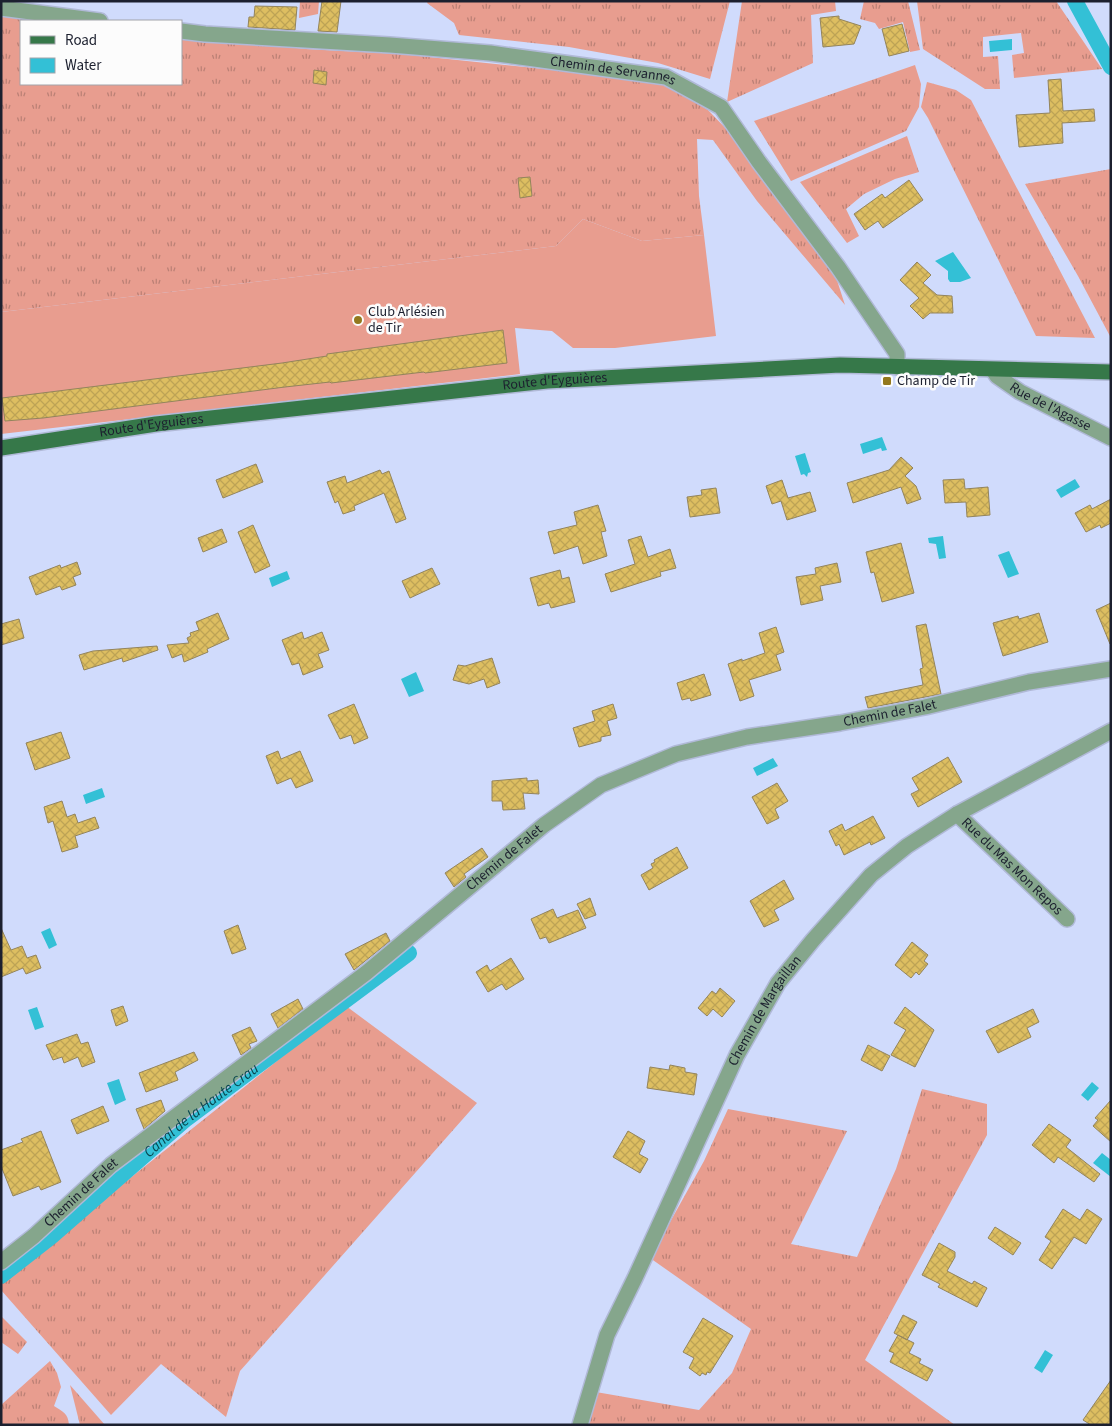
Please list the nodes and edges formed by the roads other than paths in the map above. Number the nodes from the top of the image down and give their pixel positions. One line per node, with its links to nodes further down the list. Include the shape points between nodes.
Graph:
1 (1, 8): 2 (street)
2 (92, 20)
3 (182, 31): 4 (street, Chemin de Servannes, via 481,52 666,77 721,107 897,354)
4 (897, 368): 5 (main road, Route d'Eyguières); 8 (main road, Route d'Eyguières, via 840,366 547,381 156,424)
5 (993, 370): 6 (main road, Route d'Eyguières); 7 (street, Rue de l'Agasse, via 1020,392)
6 (1111, 372)
7 (1111, 438)
8 (1, 448)
9 (1111, 670): 13 (street, Chemin de Falet, via 1029,682 925,707 747,738 676,754 602,785 544,825 366,974 111,1165)
10 (1111, 731): 11 (street, Chemin de Margaillan)
11 (957, 814): 12 (street, Rue du Mas Mon Repos); 14 (street, Chemin de Margaillan, via 871,875 778,983 737,1055 607,1335)
12 (1067, 919)
13 (1, 1262)
14 (580, 1425)

